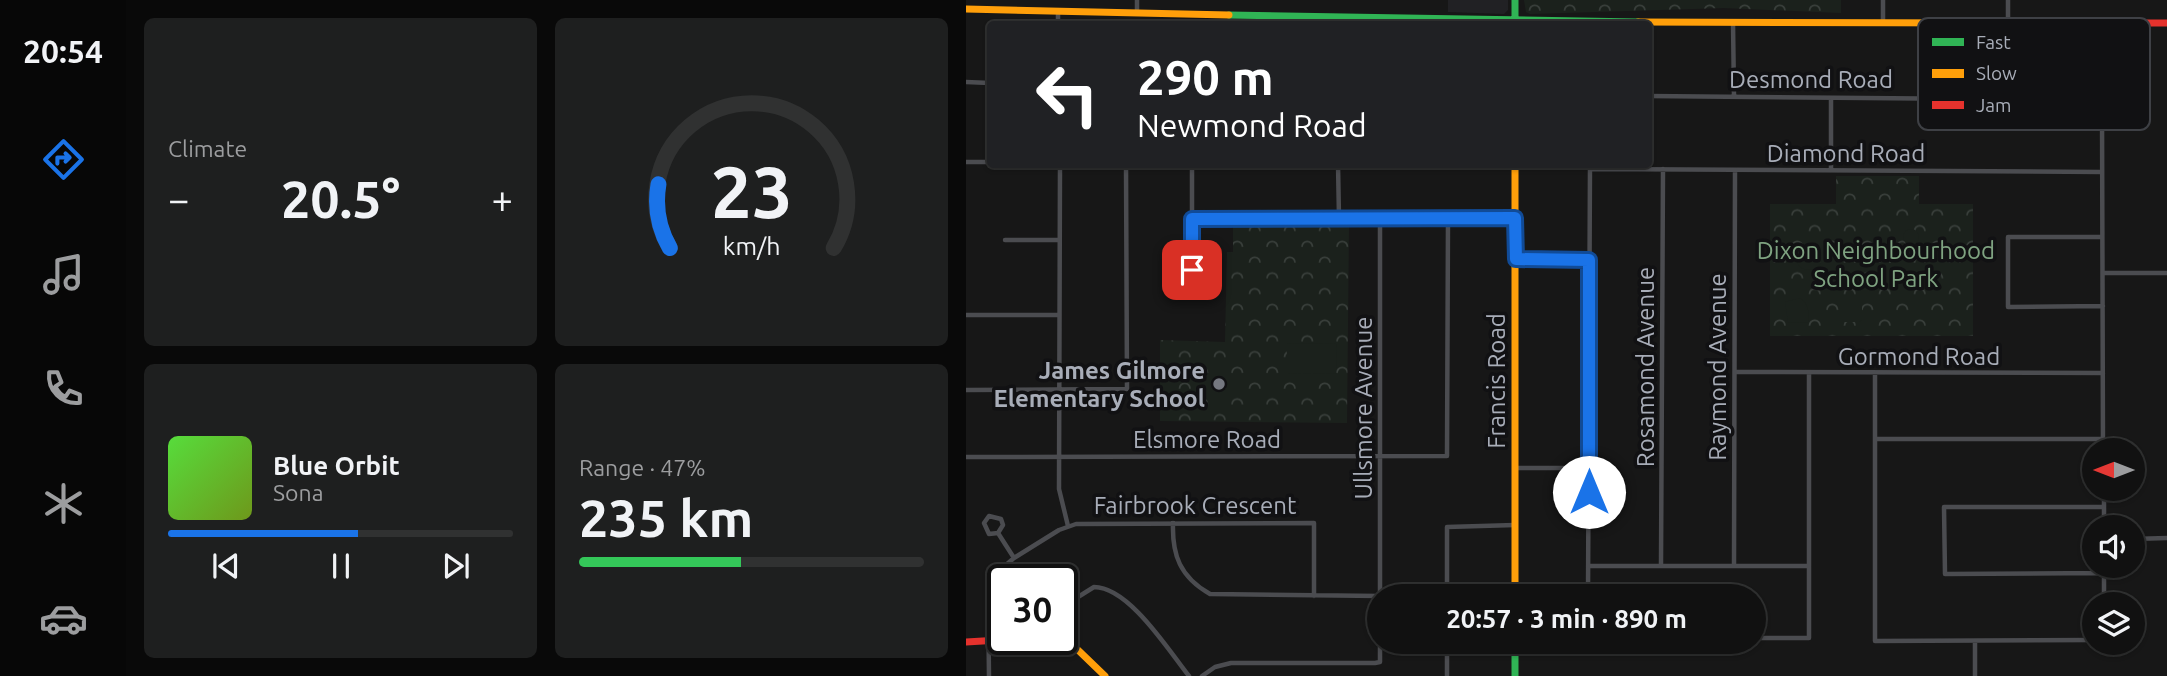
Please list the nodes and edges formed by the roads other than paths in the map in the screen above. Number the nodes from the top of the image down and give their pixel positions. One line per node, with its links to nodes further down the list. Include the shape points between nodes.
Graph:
1 (1138, 0): 7 (street)
2 (1515, 0): 11 (main road)
3 (1883, 0): 14 (street)
4 (2008, 0): 8 (street)
5 (966, 9): 6 (main road)
6 (1058, 11): 7 (main road); 9 (street)
7 (1137, 13): 10 (main road)
8 (2008, 18)
9 (1058, 21)
10 (1338, 21)
11 (1516, 21)
12 (1652, 22): 13 (main road)
13 (1733, 22): 14 (main road); 19 (street)
14 (1883, 23): 15 (main road)
15 (1918, 23)
16 (966, 82): 17 (street)
17 (987, 83)
18 (1652, 96): 19 (street, Desmond Road)
19 (1734, 96): 20 (street, Desmond Road)
20 (1831, 97): 21 (street, Desmond Road); 34 (street)
21 (1918, 97)
22 (2102, 130): 35 (street, Desmond Road)
23 (966, 162): 24 (street)
24 (987, 162)
25 (1060, 168): 43 (street)
26 (1126, 168): 57 (street, via 1127,389)
27 (1192, 168): 38 (street)
28 (1338, 168): 36 (street)
29 (1515, 168): 37 (main road, Francis Road)
30 (1590, 168): 45 (street)
31 (1626, 168): 32 (street, Diamond Road)
32 (1663, 169): 33 (street, Diamond Road); 77 (street, Rosamond Avenue)
33 (1735, 170): 34 (street, Diamond Road); 52 (street, Raymond Avenue)
34 (1831, 170): 35 (street, Diamond Road)
35 (2102, 172): 41 (street)
36 (1339, 218): 38 (street); 39 (street)
37 (1515, 218): 40 (street); 44 (main road, Francis Road)
38 (1192, 219): 48 (street)
39 (1380, 219): 40 (street); 61 (street, Ullsmore Avenue)
40 (1448, 219): 61 (street, Elsmore Road, via 1447,456)
41 (2102, 237): 47 (street); 49 (street, via 2007,237 2008,307)
42 (1005, 240): 43 (street)
43 (1059, 240): 51 (street)
44 (1516, 259): 45 (street); 64 (main road, Francis Road)
45 (1589, 260): 65 (street)
46 (2167, 272): 47 (street)
47 (2102, 273): 49 (street)
48 (1192, 296)
49 (2103, 306): 54 (street)
50 (966, 315): 51 (street)
51 (1059, 315): 57 (street)
52 (1735, 372): 55 (street, Gormond Road); 78 (street, Raymond Avenue)
53 (1875, 373): 54 (street, Gormond Road); 55 (street, Gormond Road); 59 (street)
54 (2103, 373): 58 (street)
55 (1809, 374): 80 (street)
56 (966, 390): 57 (street)
57 (1059, 390): 63 (street)
58 (2103, 438)
59 (1875, 439): 60 (street); 91 (street, via 1875,641)
60 (2082, 439)
61 (1380, 456): 63 (street, Elsmore Road); 82 (street, Ullsmore Avenue)
62 (966, 457): 63 (street, Elsmore Road)
63 (1059, 457): 71 (street, via 1059,496)
64 (1515, 468): 65 (street); 70 (main road, Francis Road)
65 (1589, 468): 79 (street)
66 (2104, 501): 67 (street)
67 (2104, 508): 68 (street); 81 (street, via 1944,507 1945,573)
68 (2104, 515)
69 (1173, 523): 71 (street, Fairbrook Crescent); 87 (street, via 1177,560 1210,594); 87 (street, Fairbrook Crescent, via 1314,523)
70 (1515, 525): 83 (street, via 1447,527); 84 (main road, Francis Road)
71 (1068, 526): 75 (street, Fairbrook Crescent)
72 (998, 533): 72 (street, via 1001,519 989,516 985,529); 75 (street)
73 (2167, 538): 74 (street)
74 (2145, 539)
75 (1014, 558): 76 (street, Fairbrook Crescent)
76 (1005, 564)
77 (1661, 565): 78 (street); 79 (street)
78 (1734, 565): 80 (street)
79 (1588, 566): 85 (street)
80 (1809, 566): 89 (street, via 1809,638)
81 (2082, 573)
82 (1380, 584)
83 (1447, 584)
84 (1515, 584)
85 (1588, 584)
86 (1078, 596): 101 (street, via 1089,589 1106,589 1140,616)
87 (1314, 596): 88 (street)
88 (1367, 597)
89 (1766, 638)
90 (2082, 640): 91 (street)
91 (1975, 641): 105 (street)
92 (966, 642): 93 (main road)
93 (987, 642)
94 (1078, 650): 100 (main road)
95 (1380, 654): 102 (street, via 1380,662 1231,663)
96 (1447, 654): 103 (street)
97 (1515, 654): 104 (main road)
98 (988, 655): 99 (street, Fairbrook Crescent)
99 (989, 676)
100 (1105, 676)
101 (1189, 676)
102 (1202, 676)
103 (1447, 676)
104 (1515, 676)
105 (1975, 676)

